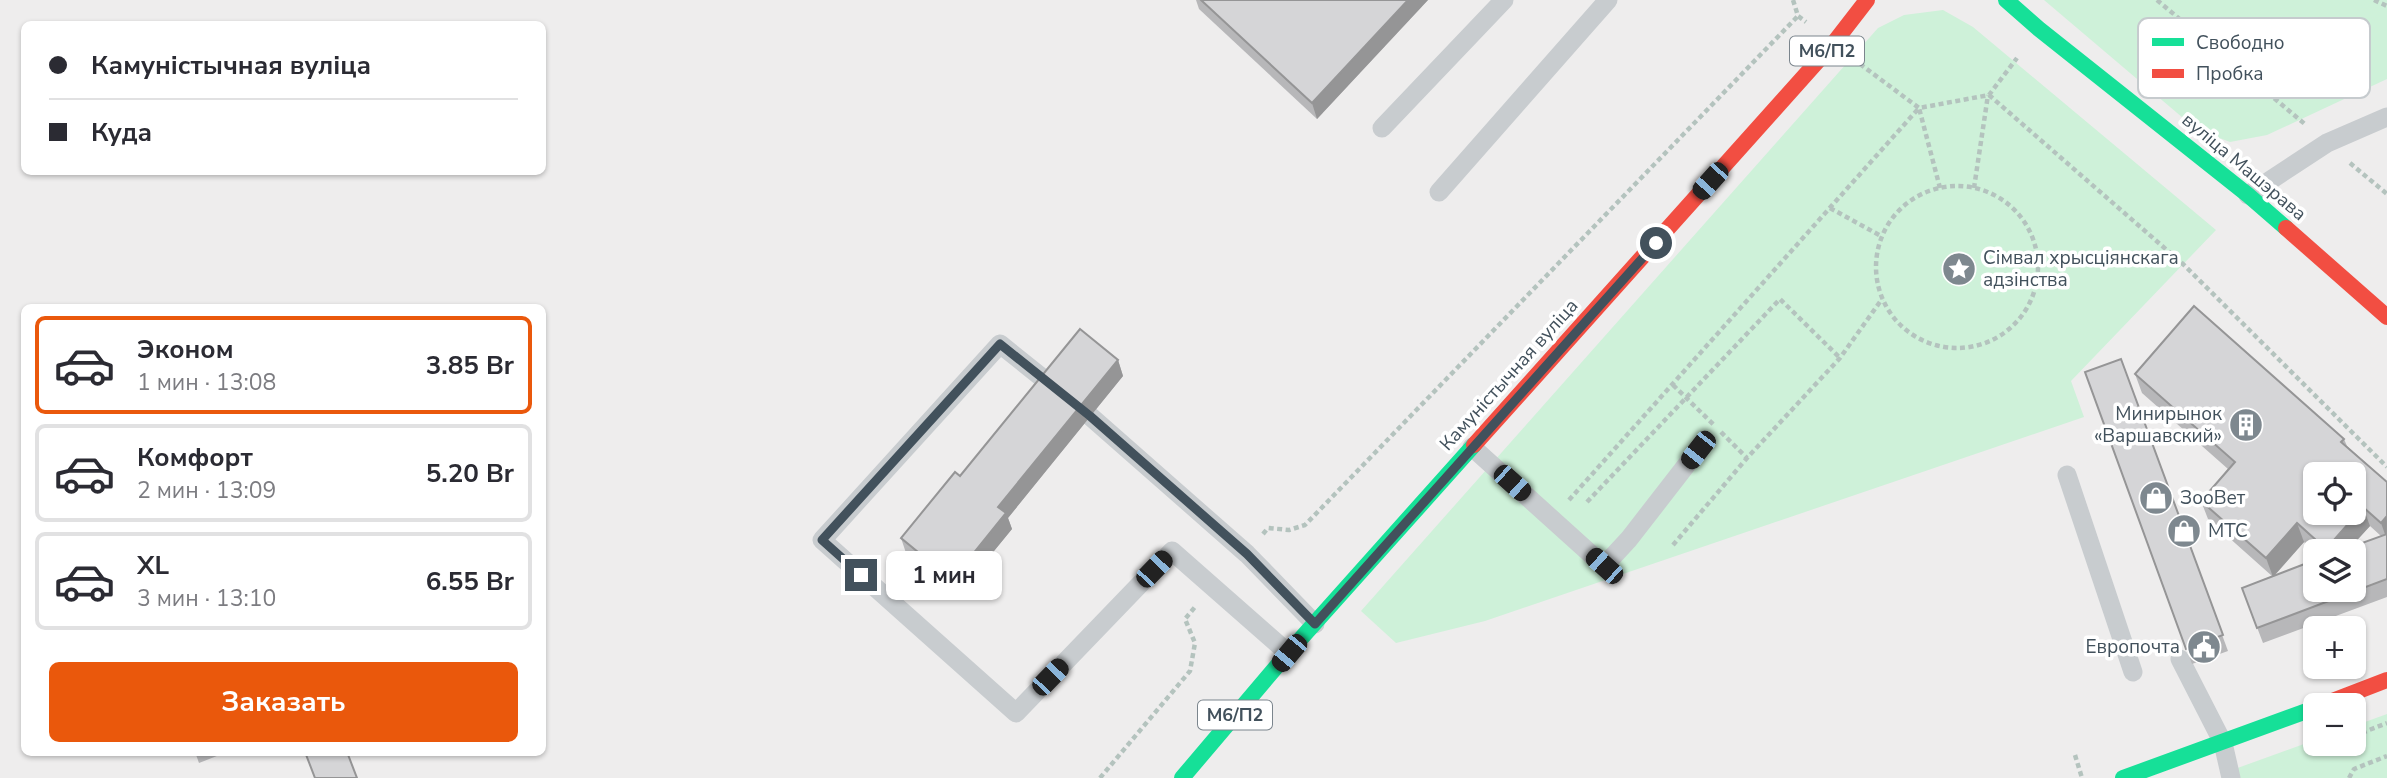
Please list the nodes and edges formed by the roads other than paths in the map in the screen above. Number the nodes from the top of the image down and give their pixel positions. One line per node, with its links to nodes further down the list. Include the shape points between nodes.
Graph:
1 (1504, 0): 6 (lane)
2 (1608, 0): 7 (lane)
3 (1867, 0): 10 (main road, Камуністычная вуліца / М6/П2, via 1833,44)
4 (2006, 0): 8 (main road, вуліца Машэрава)
5 (2387, 117): 8 (lane, via 2327,143)
6 (1382, 128)
7 (1439, 192)
8 (2248, 195): 9 (main road, вуліца Машэрава)
9 (2387, 317)
10 (1472, 447): 11 (lane, via 1604,566); 13 (main road, Камуністычная вуліца / М6/П2)
11 (1698, 450)
12 (2067, 475): 16 (lane)
13 (1315, 624): 14 (main road, Камуністычная вуліца / М6/П2); 14 (lane, via 1247,554 1000,344 822,540 1016,713 1172,551)
14 (1289, 653): 21 (main road, Камуністычная вуліца / М6/П2)
15 (2180, 659): 20 (lane)
16 (2133, 672)
17 (2387, 680): 18 (main road)
18 (2353, 693)
19 (2303, 713): 20 (main road)
20 (2223, 743): 22 (main road); 23 (lane)
21 (1182, 778)
22 (2123, 778)
23 (2231, 778)

